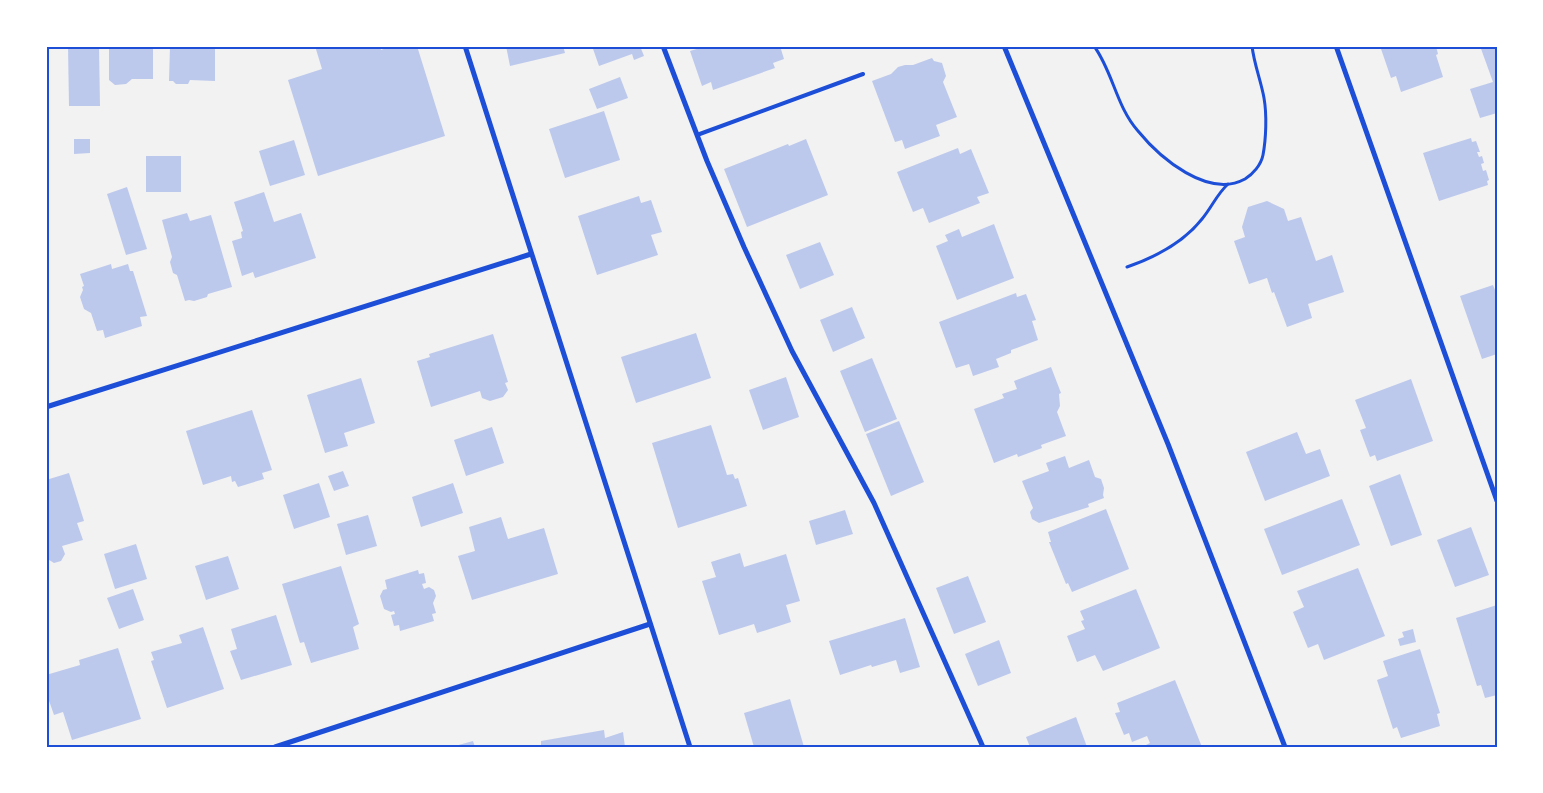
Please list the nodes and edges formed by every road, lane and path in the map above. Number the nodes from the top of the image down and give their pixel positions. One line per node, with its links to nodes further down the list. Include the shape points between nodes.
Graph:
1 (465, 46): 10 (street)
2 (664, 46): 8 (street)
3 (1004, 46): 18 (street, via 1168,444)
4 (1094, 46): 9 (path, via 1124,111 1152,146 1194,177)
5 (1252, 46): 9 (path, via 1265,100 1262,158 1258,168 1249,176)
6 (1336, 46): 13 (street)
7 (863, 74): 8 (lane)
8 (697, 135): 17 (street, via 792,351 874,503)
9 (1228, 184): 11 (path, via 1202,220 1171,248)
10 (531, 254): 12 (street); 14 (street)
11 (1128, 267)
12 (46, 407)
13 (1497, 502)
14 (650, 624): 15 (street); 16 (street)
15 (275, 747)
16 (690, 747)
17 (983, 747)
18 (1285, 747)

